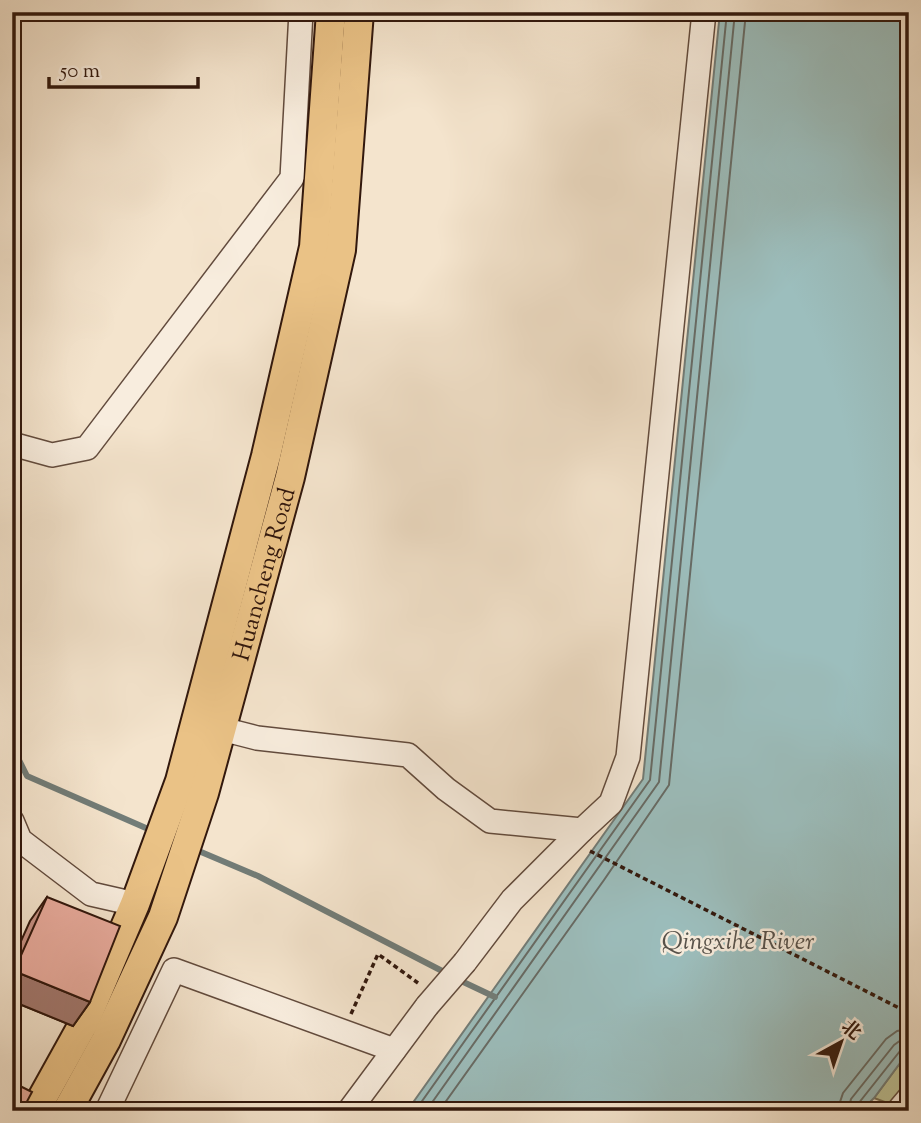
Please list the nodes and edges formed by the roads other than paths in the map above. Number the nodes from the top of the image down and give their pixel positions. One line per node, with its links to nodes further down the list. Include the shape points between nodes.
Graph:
1 (301, 12): 5 (street, via 292,178 87,448 52,455)
2 (331, 12): 7 (main road, Huancheng Road, via 314,247)
3 (359, 12): 6 (main road, Huancheng Road, via 341,250 290,477)
4 (704, 12): 9 (street, via 628,757 611,803)
5 (12, 443)
6 (222, 729): 7 (main road, Huancheng Road); 9 (street, via 257,738 408,755 490,821)
7 (192, 787): 10 (main road, Huancheng Road); 14 (main road, Huancheng Road, via 163,916 106,1040)
8 (15, 834): 10 (street, via 91,894)
9 (581, 838): 11 (street, bridge, via 512,900)
10 (135, 904): 13 (main road, Huancheng Road, via 85,1021)
11 (394, 1050): 15 (street, via 174,970); 16 (street)
12 (909, 1098): 17 (street)
13 (35, 1111)
14 (67, 1111)
15 (107, 1111)
16 (349, 1111)
17 (898, 1111)

